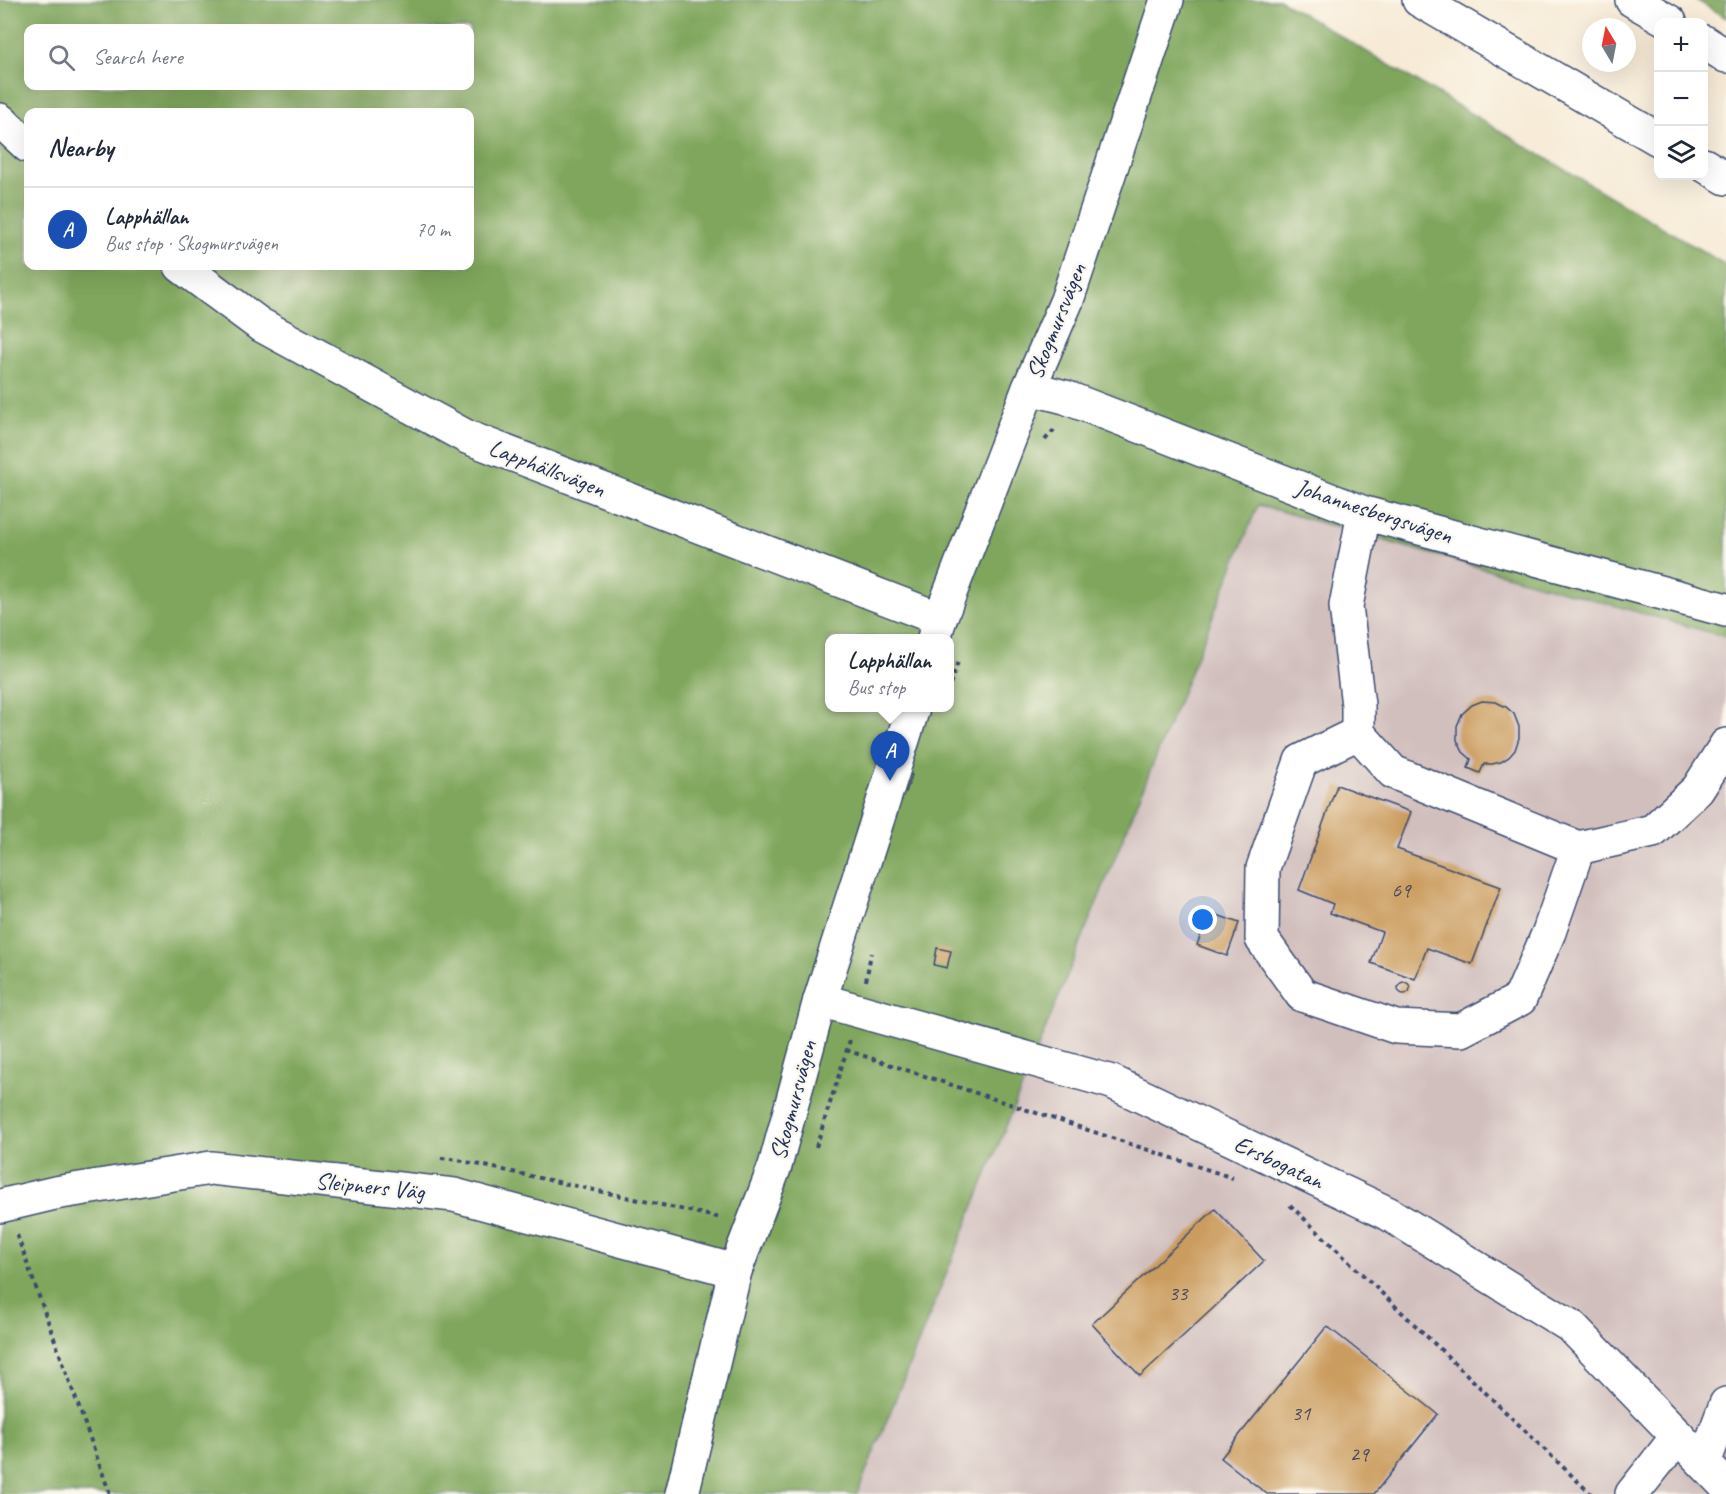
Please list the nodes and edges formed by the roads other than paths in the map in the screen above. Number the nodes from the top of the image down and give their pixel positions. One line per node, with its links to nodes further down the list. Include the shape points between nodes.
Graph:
1 (1167, 0): 13 (main road, Skogmursvägen, via 1067,300)
2 (1419, 0): 8 (main road)
3 (1632, 0): 4 (main road)
4 (1663, 18)
5 (1708, 45): 6 (main road)
6 (1726, 56)
7 (0, 120): 9 (main road)
8 (1654, 136)
9 (24, 142)
10 (1708, 167): 11 (main road)
11 (1726, 178)
12 (185, 270): 16 (main road, Lapphällsvägen, via 259,324 467,437)
13 (1029, 388): 14 (main road, Johannesbergsvägen, via 1065,397); 16 (main road, Skogmursvägen)
14 (1364, 513): 15 (main road, Johannesbergsvägen); 18 (main road, via 1346,606)
15 (1726, 610)
16 (937, 629)
17 (912, 712): 21 (main road, Skogmursvägen)
18 (1358, 733): 20 (main road, via 1392,771); 20 (main road, via 1301,761 1263,868 1262,939 1302,995 1396,1027 1461,1030 1520,999 1549,932)
19 (1726, 745): 20 (main road, via 1698,789 1653,831)
20 (1578, 848)
21 (820, 1000): 23 (main road, Skogmursvägen, via 775,1166); 25 (main road, Ersbogatan, via 1112,1082 1389,1214 1572,1327)
22 (3, 1205): 23 (main road, Sleipners Väg, via 211,1168 454,1195)
23 (735, 1271): 28 (main road, Skogmursvägen)
24 (1726, 1404): 26 (main road)
25 (1678, 1436): 26 (main road, Ersbogatan); 29 (main road)
26 (1704, 1463): 27 (main road, Ersbogatan)
27 (1726, 1486)
28 (682, 1494)
29 (1632, 1494)

